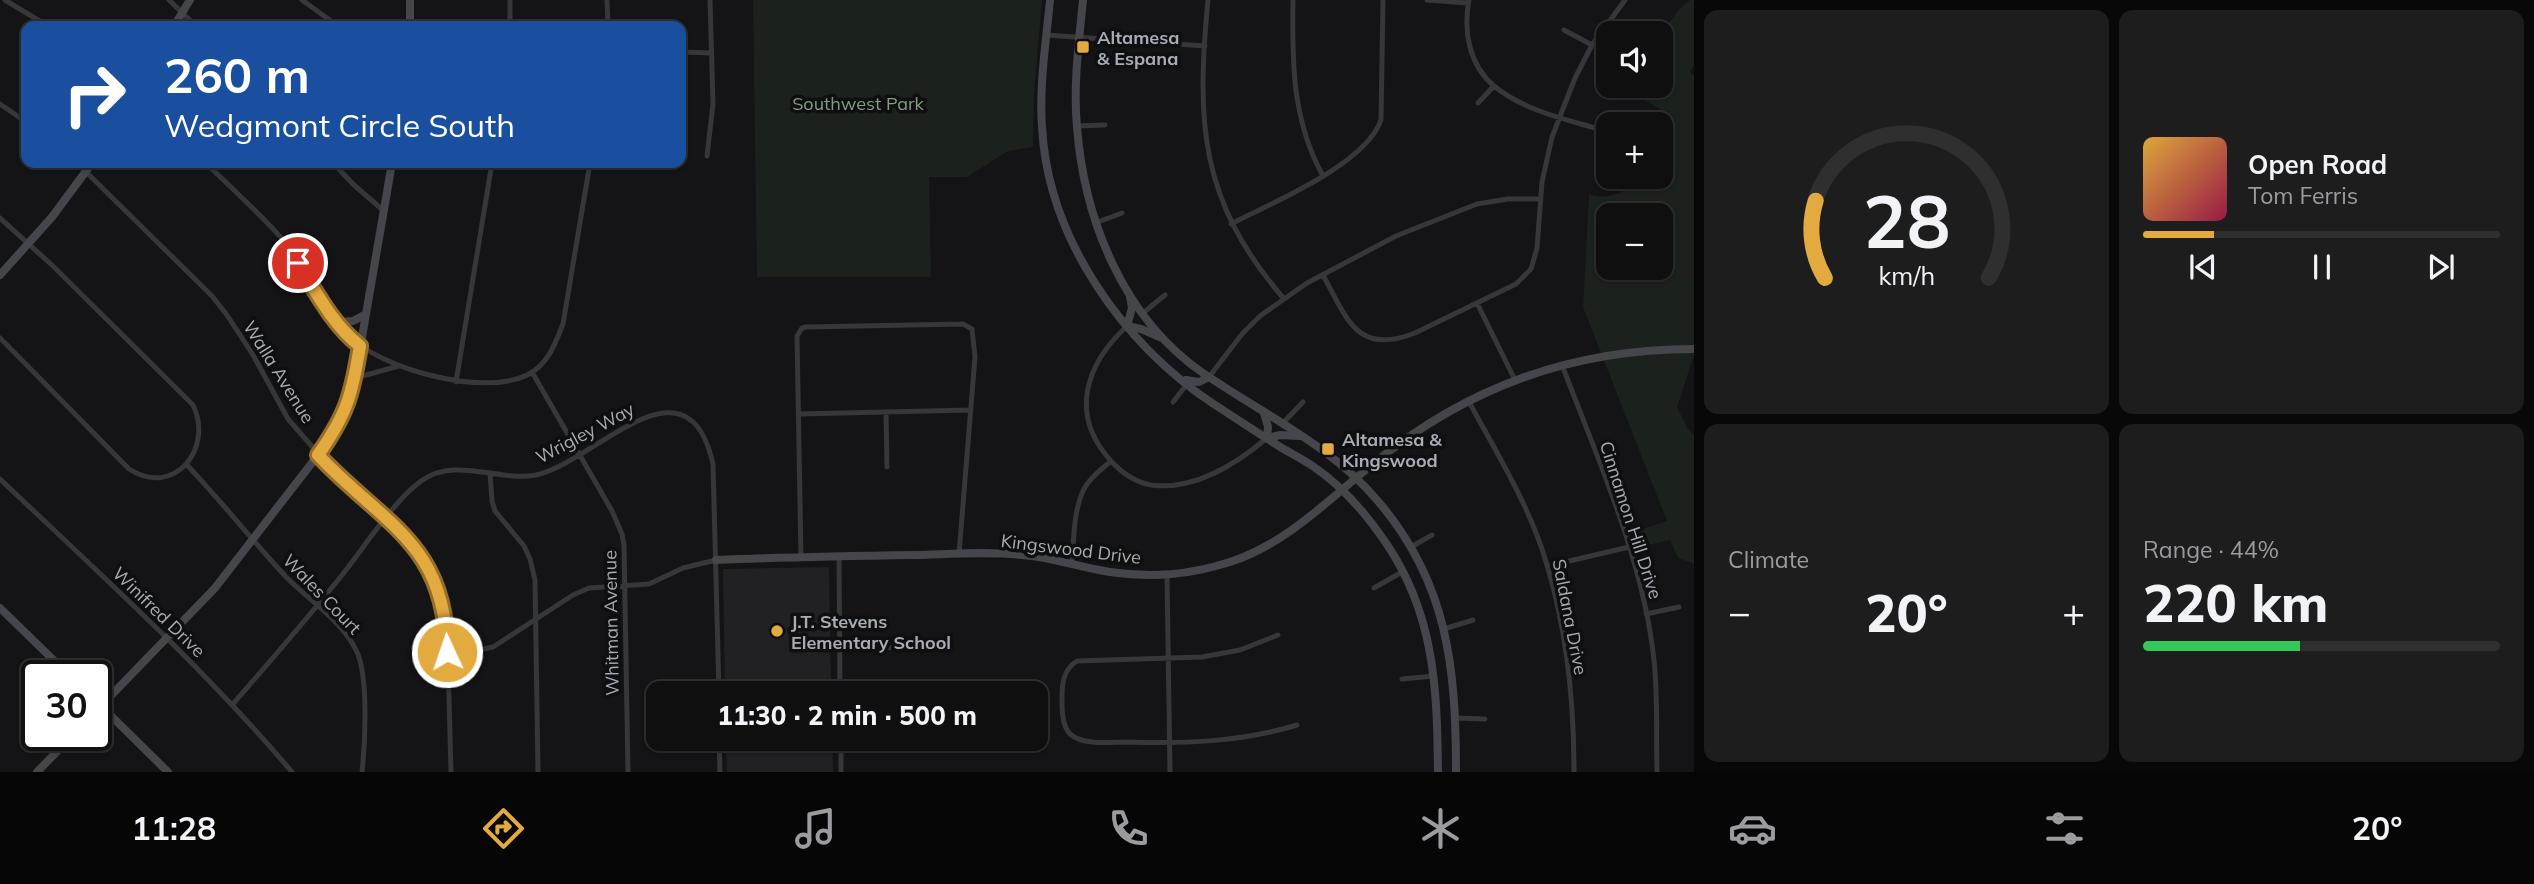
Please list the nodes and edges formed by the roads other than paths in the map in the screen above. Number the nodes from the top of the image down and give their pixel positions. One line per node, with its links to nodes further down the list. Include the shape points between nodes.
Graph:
1 (5, 0): 18 (street)
2 (169, 0): 17 (street)
3 (190, 0): 17 (street)
4 (302, 0): 21 (street)
5 (411, 0): 22 (street)
6 (510, 0): 23 (street)
7 (607, 0): 24 (street)
8 (710, 0): 31 (street)
9 (1050, 0): 26 (street)
10 (1083, 0): 27 (street)
11 (1208, 0): 29 (street)
12 (1293, 0): 49 (street, via 1300,121)
13 (1383, 0): 49 (street, via 1381,120 1362,148)
14 (1427, 0): 16 (street)
15 (1625, 0): 28 (street)
16 (1469, 1): 32 (street, via 1471,51)
17 (182, 13): 19 (street); 20 (street)
18 (40, 21)
19 (177, 21)
20 (191, 21)
21 (331, 21)
22 (410, 21)
23 (510, 21)
24 (608, 21)
25 (1564, 30): 28 (street)
26 (1046, 35): 27 (street); 66 (street, via 1042,127 1056,204 1080,255)
27 (1079, 38): 29 (street); 38 (street)
28 (1592, 45): 35 (street)
29 (1205, 46): 55 (street, via 1203,123 1216,188)
30 (686, 52): 31 (street)
31 (712, 53): 40 (street)
32 (1494, 86): 33 (street); 35 (street, via 1521,103)
33 (1478, 103)
34 (0, 104): 36 (street)
35 (1559, 117): 39 (street); 50 (street)
36 (21, 119)
37 (1105, 125): 38 (street)
38 (1077, 126): 54 (street)
39 (1596, 128)
40 (707, 156)
41 (82, 168): 48 (street, Walla Avenue)
42 (89, 168): 48 (street)
43 (211, 168): 65 (street, via 285,243)
44 (338, 168): 51 (street)
45 (391, 168): 51 (street)
46 (491, 168): 78 (street)
47 (589, 168): 73 (street, via 563,324 547,359)
48 (86, 172): 56 (street); 91 (street, Walla Avenue, via 220,306 288,419)
49 (1322, 176): 55 (street)
50 (1540, 198): 58 (street, via 1478,204 1396,236); 62 (street, via 1531,269 1516,284)
51 (384, 211): 64 (street)
52 (1122, 213): 54 (street)
53 (0, 218): 56 (street)
54 (1095, 223): 59 (street)
55 (1231, 224): 61 (street)
56 (28, 243): 57 (street); 94 (street, via 193,405 199,435)
57 (0, 275)
58 (1324, 275): 61 (street); 62 (street, via 1354,328 1378,340 1398,340)
59 (1130, 294): 63 (street); 66 (street)
60 (1165, 295): 63 (street)
61 (1284, 299): 75 (street, via 1242,334)
62 (1477, 303): 77 (street)
63 (1143, 313): 68 (street)
64 (366, 314): 65 (street); 69 (street)
65 (336, 322): 69 (street)
66 (1127, 326): 68 (street); 74 (street); 93 (street, via 1097,361 1088,393 1090,431)
67 (0, 338): 94 (street, via 129,469 156,478)
68 (1164, 339): 75 (street)
69 (360, 346): 72 (street); 76 (street)
70 (1694, 349): 71 (street, Kingswood Drive, via 1621,353)
71 (1562, 365): 77 (street, Kingswood Drive); 104 (street, Cinnamon Hill Drive)
72 (399, 366): 76 (street); 78 (street)
73 (532, 372): 78 (street, via 509,380); 92 (street, Whitman Avenue)
74 (1177, 375): 75 (street, via 1199,382); 79 (street)
75 (1209, 377): 81 (street); 86 (street)
76 (355, 379): 91 (street, via 347,409)
77 (1515, 380): 80 (street, Kingswood Drive)
78 (456, 382)
79 (1187, 384): 81 (street); 82 (street)
80 (1468, 400): 97 (street, Kingswood Drive, via 1425,425); 110 (street, Saldana Drive, via 1507,472)
81 (1210, 401): 90 (street)
82 (1173, 402)
83 (1303, 402): 88 (street)
84 (971, 410): 85 (street); 87 (street, via 973,334 963,324 806,327 798,334); 105 (street)
85 (886, 412): 87 (street); 95 (street)
86 (1264, 413): 88 (street); 90 (street)
87 (799, 414): 106 (street)
88 (1282, 424): 89 (street)
89 (1302, 436): 90 (street); 97 (street)
90 (1267, 438): 93 (street, via 1219,472 1180,484 1135,481); 99 (street, via 1315,467)
91 (318, 455): 100 (street, Walla Avenue); 102 (street)
92 (578, 455): 96 (street, Wrigley Way, via 540,474); 108 (street, Wrigley Way, via 646,416 667,412 693,421 705,437 713,464); 113 (street, Whitman Avenue, via 622,534)
93 (1111, 461): 109 (street, via 1085,488)
94 (187, 465): 102 (street, Wales Court)
95 (887, 467)
96 (490, 473): 100 (street, Wrigley Way, via 453,470 431,475); 122 (street, via 495,511 530,559)
97 (1356, 478): 99 (street, Kingswood Drive); 103 (street)
98 (0, 479): 125 (street, Winifred Drive)
99 (1342, 491): 111 (street, via 1368,519); 112 (street, Kingswood Drive, via 1258,551)
100 (387, 518): 116 (street, Wrigley Way); 128 (street, Walla Avenue, via 409,539 430,571 447,624)
101 (1432, 535): 103 (street)
102 (252, 541): 116 (street, Wales Court); 125 (street, via 215,588)
103 (1411, 547): 115 (street)
104 (1629, 547): 110 (street); 120 (street, Cinnamon Hill Drive)
105 (960, 554): 107 (street, Kingswood Drive); 109 (street, Kingswood Drive, via 1021,555)
106 (801, 556): 107 (street, Kingswood Drive); 108 (street, Kingswood Drive)
107 (839, 556): 127 (street)
108 (716, 560): 113 (street, Kingswood Drive, via 691,565 649,584); 133 (street, Wrigley Way)
109 (1072, 564): 112 (street, Kingswood Drive)
110 (1548, 566): 157 (street, Saldana Drive, via 1565,652)
111 (1402, 572): 114 (street); 119 (street)
112 (1167, 576): 129 (street)
113 (624, 586): 122 (street, Kingswood Drive, via 589,588); 151 (street, Whitman Avenue)
114 (1374, 588)
115 (1436, 602): 119 (street); 123 (street)
116 (317, 606): 136 (street, Wrigley Way); 148 (street, Wales Court, via 344,632 360,662)
117 (1679, 607): 120 (street)
118 (0, 608): 130 (street)
119 (1418, 608): 131 (street)
120 (1646, 614): 158 (street, Cinnamon Hill Drive, via 1654,660)
121 (1473, 620): 123 (street)
122 (536, 621): 128 (street, Kingswood Drive, via 494,647); 150 (street)
123 (1444, 629): 138 (street)
124 (1278, 635): 129 (street, via 1240,650)
125 (165, 639): 135 (street); 136 (street, Winifred Drive)
126 (940, 646): 127 (street)
127 (840, 649): 134 (street)
128 (447, 652): 149 (street, Walla Avenue)
129 (1168, 659): 141 (street); 141 (street, via 1071,665 1065,674 1062,714 1069,733 1079,739)
130 (53, 660)
131 (1435, 676): 132 (street); 155 (street)
132 (1402, 679)
133 (719, 681)
134 (840, 681)
135 (112, 692)
136 (233, 704): 147 (street, Winifred Drive)
137 (112, 719): 146 (street)
138 (1456, 719): 139 (street); 156 (street)
139 (1485, 719)
140 (1297, 725): 141 (street)
141 (1169, 744): 154 (street)
142 (57, 751): 145 (street)
143 (719, 751): 152 (street)
144 (841, 751): 153 (street)
145 (37, 772)
146 (168, 772)
147 (292, 772)
148 (362, 772)
149 (451, 772)
150 (538, 772)
151 (628, 772)
152 (720, 772)
153 (841, 772)
154 (1170, 772)
155 (1438, 772)
156 (1456, 772)
157 (1574, 772)
158 (1657, 772)

